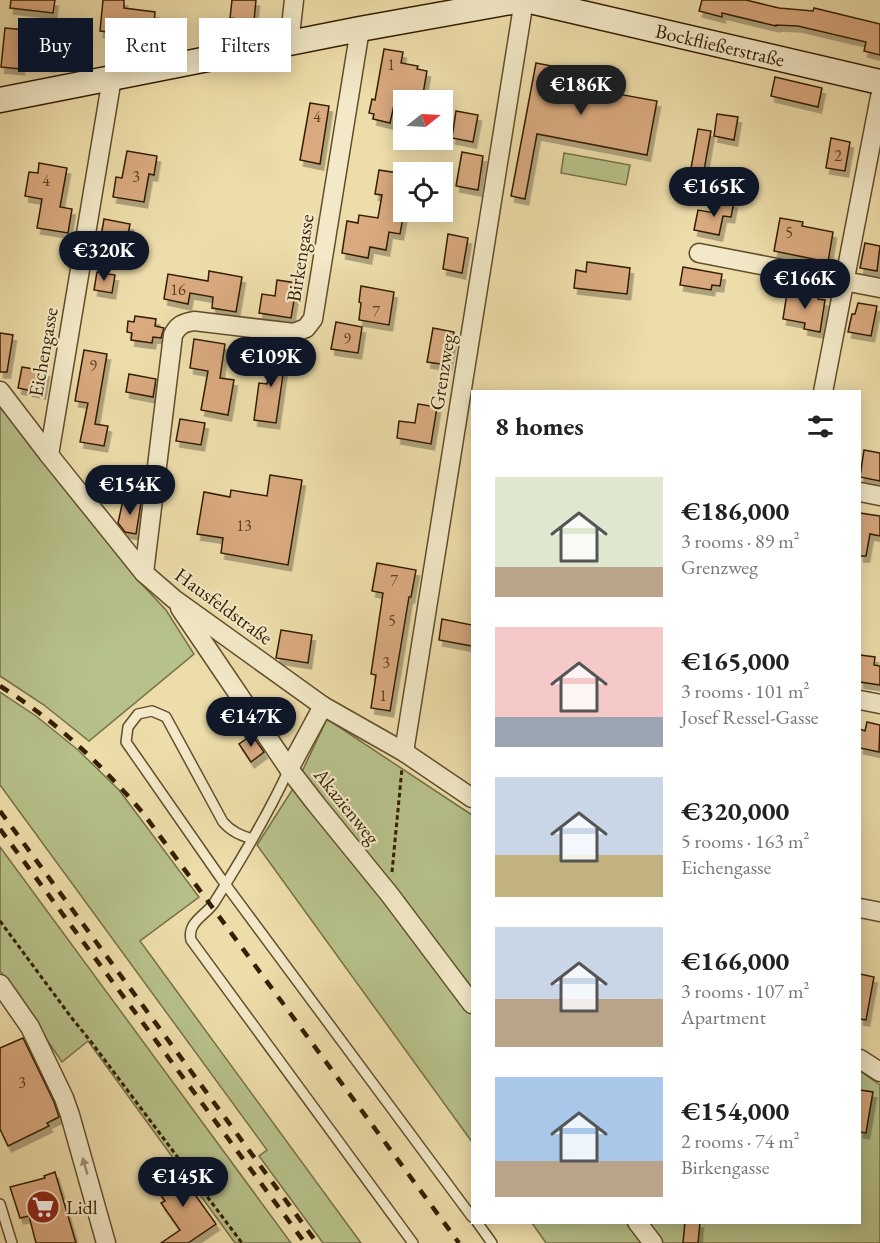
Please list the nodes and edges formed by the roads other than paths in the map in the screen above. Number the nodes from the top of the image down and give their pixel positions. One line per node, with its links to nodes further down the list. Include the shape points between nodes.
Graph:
1 (294, 0): 3 (street)
2 (524, 0): 4 (main road, Bockfließerstraße); 8 (main road, Bockfließerstraße); 24 (street, Grenzweg)
3 (291, 26)
4 (360, 29): 5 (main road, Bockfließerstraße); 19 (street, Birkengasse, via 313,319 306,328 294,333 194,321 176,329)
5 (291, 44)
6 (199, 61): 7 (main road, Bockfließerstraße)
7 (112, 78): 10 (main road, Bockfließerstraße); 16 (street, Eichengasse)
8 (880, 82)
9 (880, 97): 12 (street)
10 (0, 100)
11 (699, 253): 12 (street)
12 (844, 281): 13 (street); 14 (street)
13 (880, 288)
14 (823, 390)
15 (0, 392): 16 (street, Hausfeldstraße)
16 (49, 455): 19 (street, Hausfeldstraße)
17 (861, 492): 18 (street)
18 (880, 496)
19 (144, 573): 20 (street, Hausfeldstraße)
20 (174, 599): 23 (street, Hausfeldstraße); 25 (street, Akazienweg)
21 (861, 700): 22 (street)
22 (880, 704)
23 (323, 706): 24 (street, Hausfeldstraße); 25 (street)
24 (404, 752): 26 (street, Hausfeldstraße)
25 (289, 769): 27 (lane); 32 (street, Akazienweg)
26 (471, 797)
27 (252, 839): 28 (lane); 28 (lane, via 237,835 223,822 166,717 152,711 138,714 128,727 126,742)
28 (225, 884): 36 (lane); 41 (lane, via 212,906 191,927 191,940)
29 (861, 908): 30 (street)
30 (880, 912)
31 (0, 984): 40 (street, one-way to 31, via 64,1098 30,1027)
32 (471, 1003)
33 (861, 1060): 34 (street)
34 (880, 1072)
35 (0, 1204): 39 (lane)
36 (471, 1216)
37 (478, 1224): 42 (lane)
38 (638, 1224): 43 (street)
39 (12, 1243)
40 (106, 1243)
41 (413, 1243)
42 (492, 1243)
43 (652, 1243)

